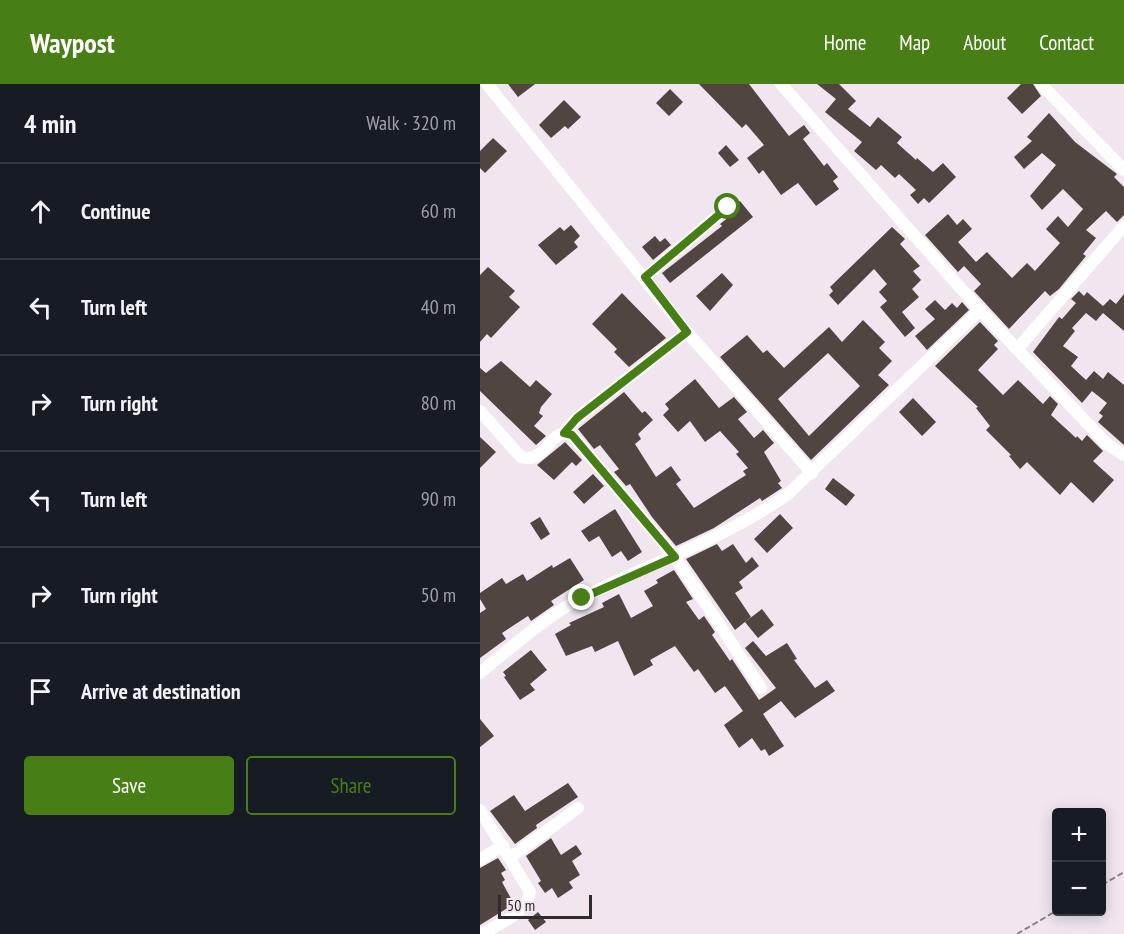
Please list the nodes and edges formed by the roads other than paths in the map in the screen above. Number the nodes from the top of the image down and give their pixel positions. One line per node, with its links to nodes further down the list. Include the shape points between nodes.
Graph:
1 (487, 84): 7 (street)
2 (781, 84): 8 (street)
3 (1041, 84): 4 (street)
4 (1124, 170)
5 (728, 207): 7 (street)
6 (1124, 226): 10 (street)
7 (645, 277): 9 (street)
8 (980, 310): 10 (street); 14 (street)
9 (687, 332): 12 (street, via 577,418); 14 (street)
10 (1018, 348): 13 (street, via 1100,437)
11 (480, 411): 12 (street, via 521,458 536,458)
12 (564, 433): 15 (street, via 572,435)
13 (1124, 455)
14 (812, 473): 15 (street, via 770,507)
15 (675, 557): 16 (street, via 582,598 538,625); 17 (street)
16 (480, 673)
17 (761, 688)
18 (578, 808): 21 (street)
19 (480, 810): 20 (street)
20 (503, 845): 21 (street); 22 (street)
21 (511, 857): 23 (street, via 529,887 530,898 512,916)
22 (480, 860)
23 (481, 934)

